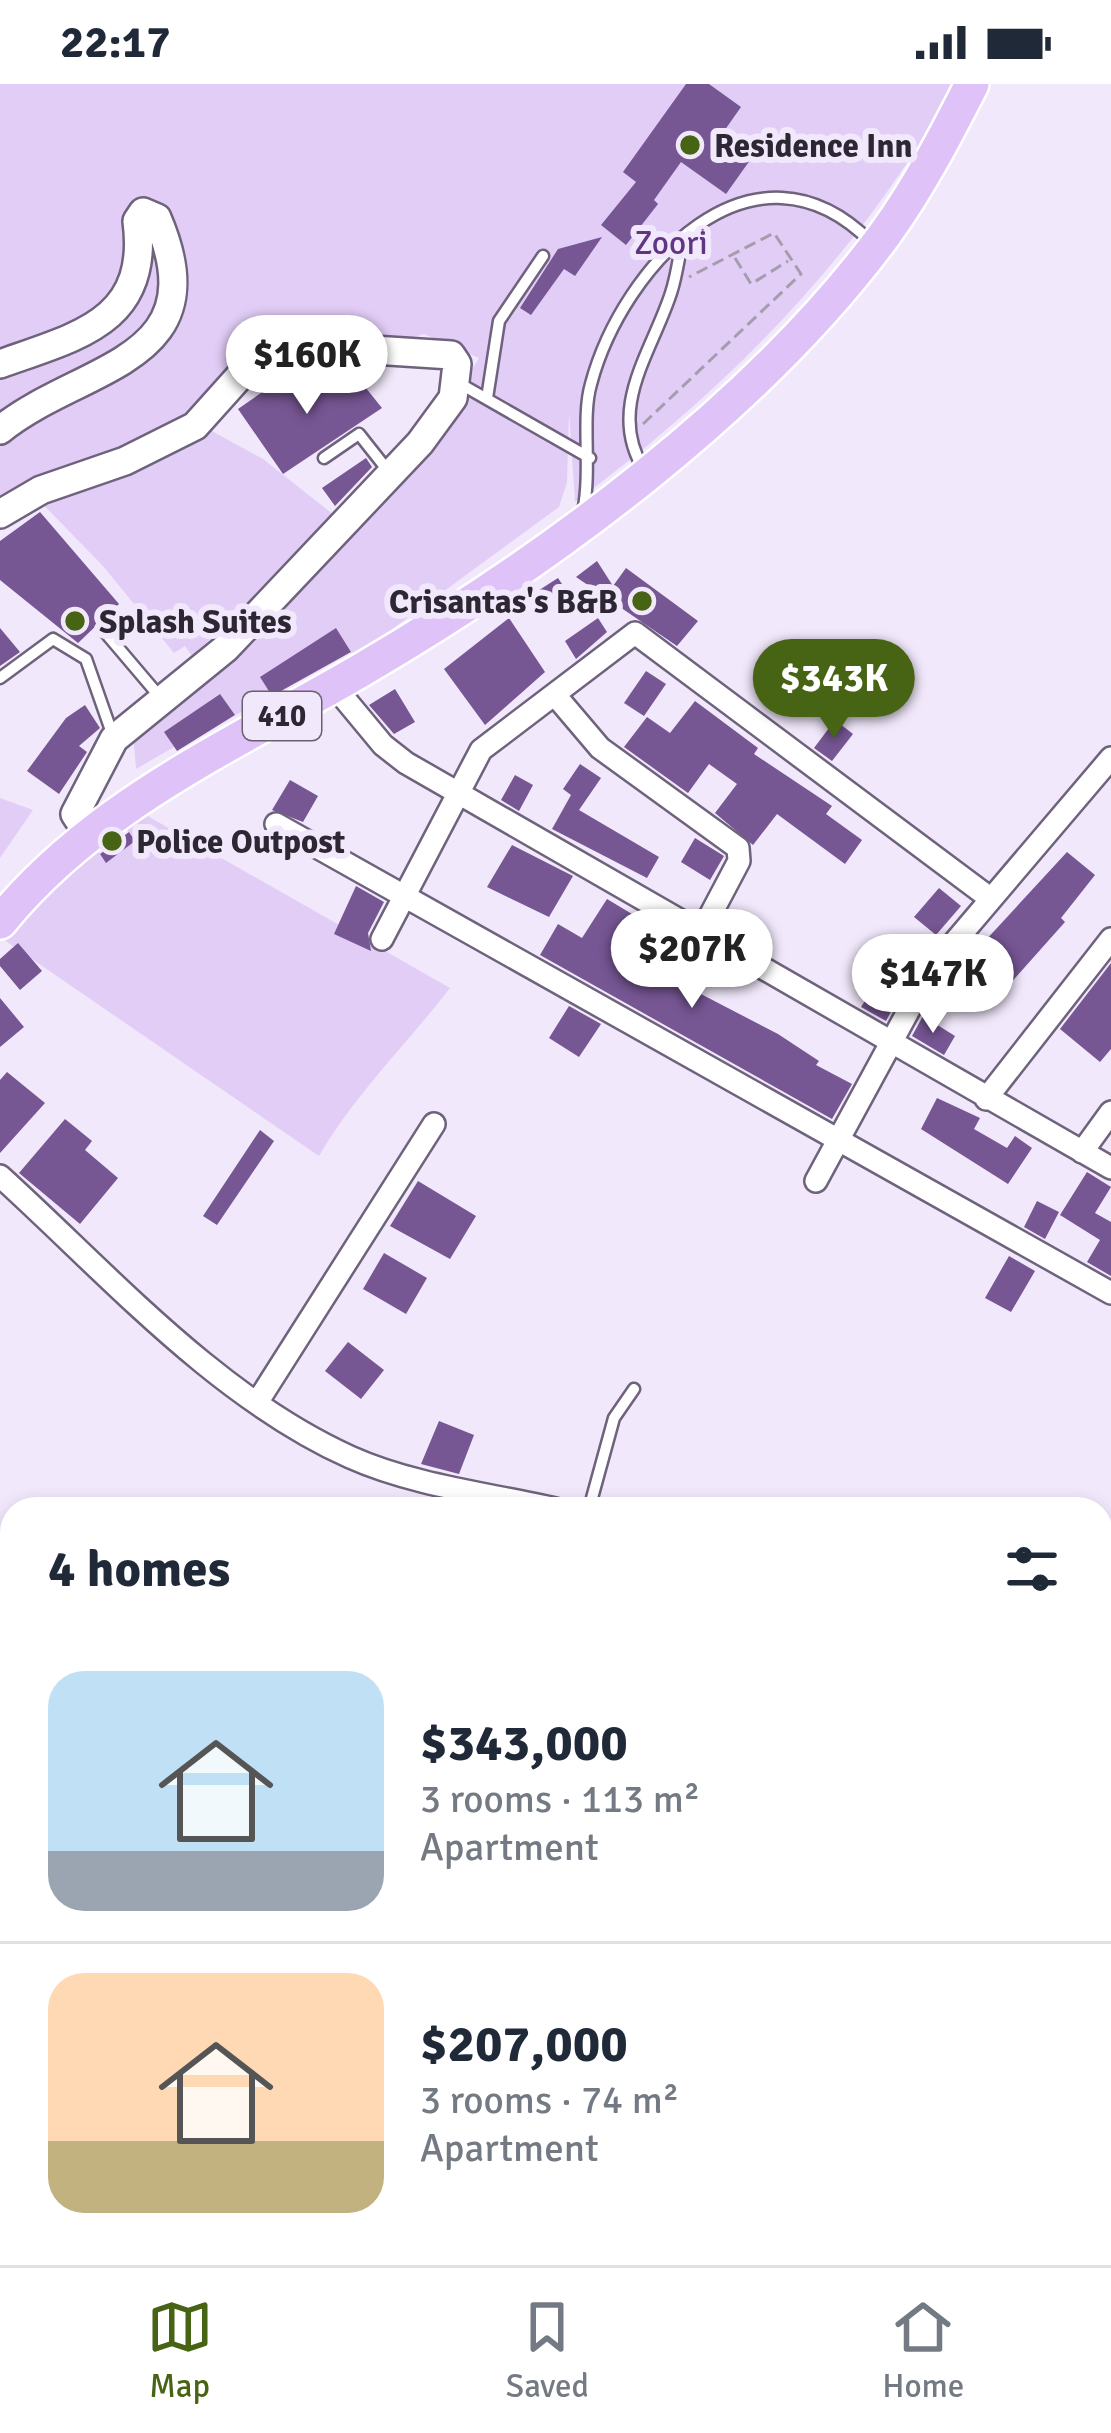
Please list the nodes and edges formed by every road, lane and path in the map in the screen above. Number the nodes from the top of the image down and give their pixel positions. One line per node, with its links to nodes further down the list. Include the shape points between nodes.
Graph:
1 (972, 84): 3 (main road, 410)
2 (683, 234): 3 (lane, via 724,208 764,200 825,211); 7 (lane); 14 (lane, via 641,277 609,329 589,390)
3 (875, 247): 16 (main road, 410)
4 (543, 256): 10 (lane, via 499,321)
5 (734, 257): 6 (path, via 775,233); 6 (path, via 751,284); 7 (path, via 690,278)
6 (791, 259): 12 (path, via 801,274)
7 (676, 271): 12 (lane, via 638,369)
8 (0, 364): 11 (street, via 86,335 113,311 132,289 142,254 136,221 143,212 158,218 171,296 166,324 137,353)
9 (456, 381): 10 (lane); 15 (street, via 454,398); 17 (street, via 451,355 265,347 195,426)
10 (487, 398): 14 (lane)
11 (0, 430)
12 (629, 437): 16 (lane)
13 (324, 458): 15 (lane, via 359,434)
14 (590, 458): 18 (lane)
15 (391, 474): 23 (street, via 226,648)
16 (647, 474): 18 (main road, 410)
17 (0, 514)
18 (580, 526): 21 (main road, 410)
19 (104, 631): 23 (lane)
20 (0, 678): 24 (lane, via 53,639 86,658)
21 (334, 686): 26 (street, via 383,745); 28 (main road, 410)
22 (555, 695): 26 (street, via 495,735); 30 (street, via 635,633); 32 (street, via 600,748 738,848 739,862)
23 (161, 699): 24 (street)
24 (114, 739): 28 (street, via 75,814)
25 (1111, 758): 30 (street)
26 (460, 792): 29 (street); 32 (street)
27 (276, 824): 29 (street)
28 (87, 832): 31 (main road, 410)
29 (405, 892): 33 (street); 39 (street)
30 (991, 899): 35 (street, via 930,971)
31 (0, 922)
32 (701, 933): 35 (street)
33 (382, 939)
34 (1111, 939): 36 (street)
35 (891, 1043): 36 (street); 39 (street)
36 (986, 1099): 40 (street)
37 (1111, 1112): 40 (street)
38 (434, 1124): 46 (street)
39 (840, 1139): 43 (street); 44 (street)
40 (1082, 1152): 41 (street)
41 (1111, 1168)
42 (0, 1176): 46 (street, via 202,1360)
43 (816, 1181)
44 (1111, 1293)
45 (634, 1389): 48 (lane, via 614,1418)
46 (259, 1401): 47 (street, via 352,1458)
47 (507, 1497)
48 (592, 1497)

